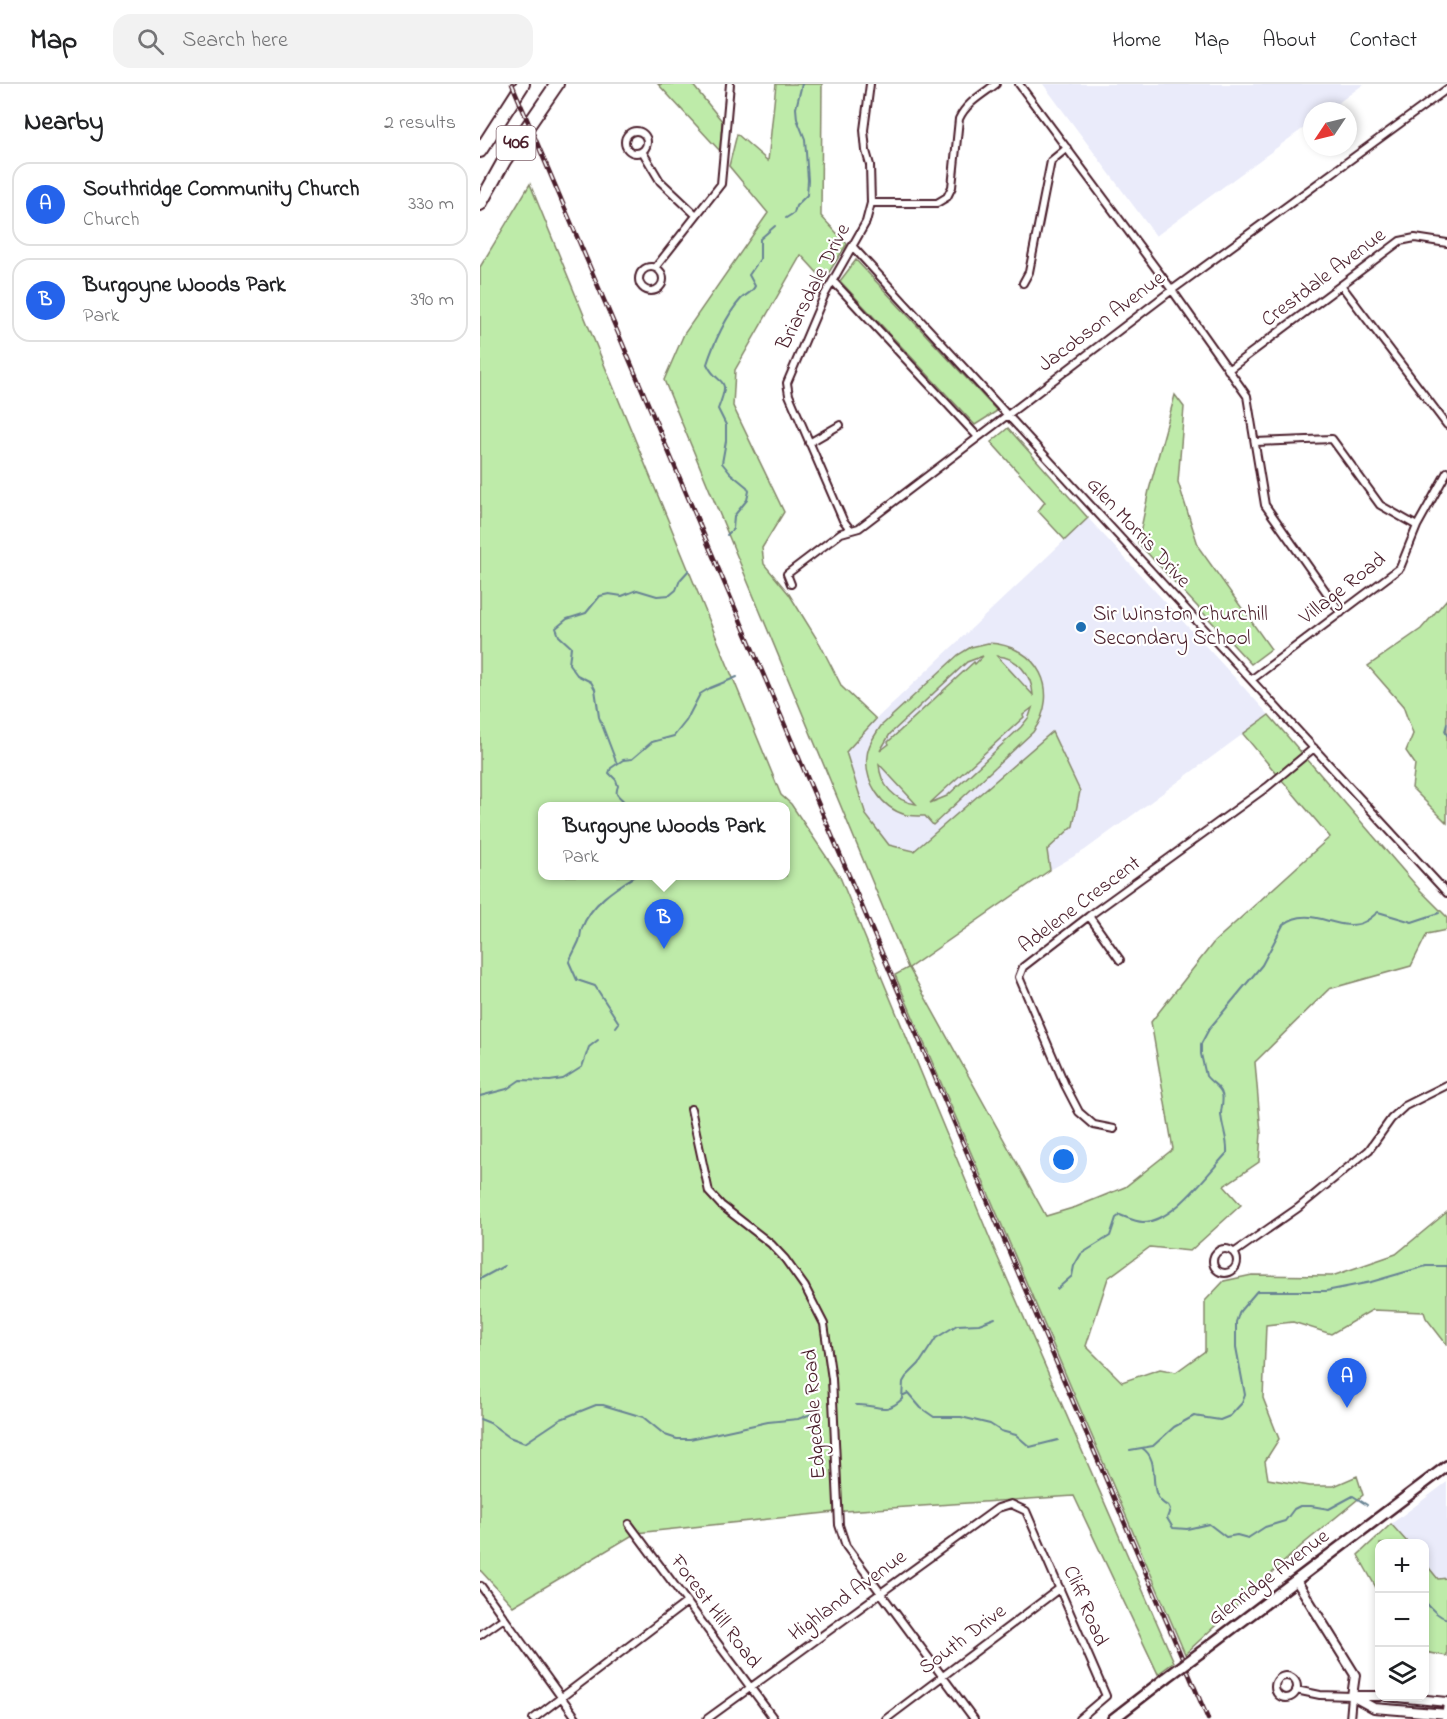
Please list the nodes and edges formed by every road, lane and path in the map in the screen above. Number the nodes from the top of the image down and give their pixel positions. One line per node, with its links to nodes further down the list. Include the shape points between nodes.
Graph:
1 (523, 84): 9 (highway, 406)
2 (557, 84): 12 (highway, 406, via 504,161)
3 (730, 84): 13 (street, via 721,183)
4 (870, 84): 11 (street, Briarsdale Drive, via 864,130)
5 (996, 84): 11 (street, via 967,106 959,120 952,187 947,198 938,204)
6 (1019, 84): 8 (street)
7 (1447, 89): 20 (street, Jacobson Avenue)
8 (1067, 148): 18 (street, via 1051,161 1029,272); 20 (street)
9 (480, 151)
10 (642, 151): 13 (street, via 660,181)
11 (871, 203): 15 (street, Briarsdale Drive)
12 (480, 204)
13 (696, 215): 16 (street)
14 (1447, 243): 19 (street, Crestdale Avenue, via 1415,238 1400,241)
15 (853, 247): 17 (street, Briarsdale Drive); 22 (street, Glen Morris Drive)
16 (655, 268)
17 (833, 281): 25 (street); 27 (street, Briarsdale Drive, via 787,383)
18 (1023, 283)
19 (1341, 285): 21 (street, Crestdale Avenue); 23 (street)
20 (1172, 290): 21 (street); 22 (street, Jacobson Avenue)
21 (1228, 370): 26 (street, via 1247,396)
22 (1008, 415): 25 (street, Jacobson Avenue); 33 (street, Glen Morris Drive)
23 (1447, 424)
24 (840, 425): 27 (street)
25 (978, 437): 30 (street, Jacobson Avenue, via 859,528)
26 (1256, 442): 29 (street, via 1332,439 1380,505); 32 (street, via 1264,505)
27 (809, 443): 30 (street, Briarsdale Drive)
28 (1447, 472): 29 (street, Village Road)
29 (1418, 526): 32 (street, Village Road, via 1400,568)
30 (850, 529): 31 (street, Jacobson Avenue, via 787,574)
31 (791, 584)
32 (1341, 613): 33 (street, Village Road)
33 (1251, 680): 34 (street, Glen Morris Drive)
34 (1314, 748): 35 (street, Glen Morris Drive); 36 (street, Adelene Crescent, via 1267,787)
35 (1447, 893)
36 (1089, 916): 37 (street); 40 (street, Adelene Crescent, via 1029,962 1019,977 1079,1112 1094,1125)
37 (1120, 960)
38 (1447, 1085): 41 (street, via 1405,1106 1369,1150 1298,1208)
39 (691, 1109): 48 (street, Edgedale Road, via 709,1192 785,1259 806,1287 824,1324 832,1379 839,1525 846,1546)
40 (1114, 1129)
41 (1235, 1252): 41 (street, via 1225,1248 1213,1257 1221,1273 1229,1274 1236,1266)
42 (1447, 1466): 45 (main road, Glenridge Avenue)
43 (1011, 1504): 47 (street, Cliff Road, via 1026,1511); 48 (street, Highland Avenue, via 998,1508)
44 (629, 1524): 49 (street, Forest Hill Road)
45 (1296, 1580): 55 (street, via 1355,1676); 68 (main road, Glenridge Avenue, bridge)
46 (481, 1586): 50 (street)
47 (1060, 1588): 52 (street, South Drive); 67 (street, Cliff Road, via 1106,1697)
48 (881, 1593): 52 (street, Edgedale Road); 53 (street, Highland Avenue)
49 (687, 1602): 53 (street, Forest Hill Road); 57 (street)
50 (504, 1618): 51 (street); 57 (street)
51 (480, 1635)
52 (943, 1676): 65 (street, South Drive); 66 (street, Edgedale Road)
53 (750, 1687): 63 (street, Highland Avenue); 64 (street, Forest Hill Road)
54 (1296, 1690): 55 (street)
55 (1352, 1696): 56 (street); 60 (street, via 1374,1708); 69 (street)
56 (1375, 1696)
57 (561, 1697): 61 (street); 62 (street)
58 (1429, 1701): 59 (street)
59 (1447, 1703): 60 (street)
60 (1446, 1716)
61 (533, 1719)
62 (577, 1719)
63 (707, 1719)
64 (774, 1719)
65 (886, 1719)
66 (974, 1719)
67 (1079, 1719)
68 (1113, 1719)
69 (1350, 1719)

